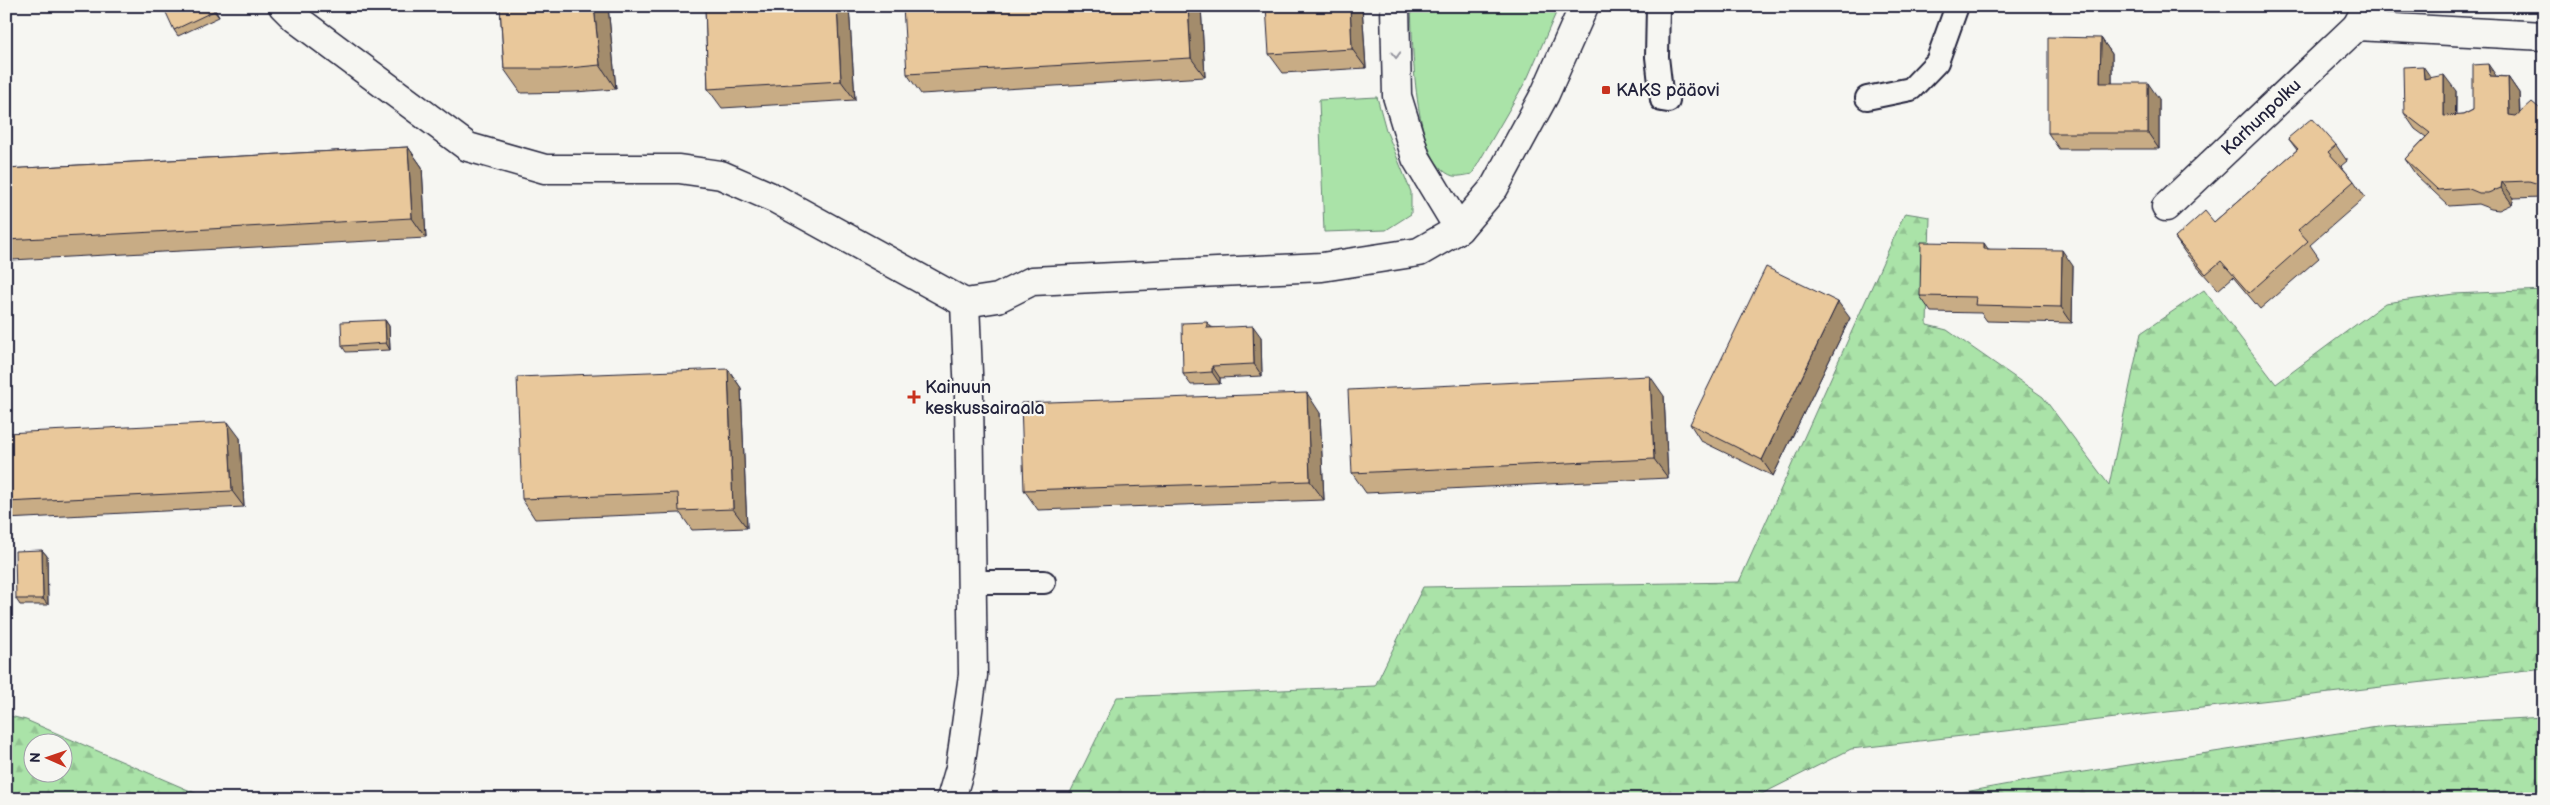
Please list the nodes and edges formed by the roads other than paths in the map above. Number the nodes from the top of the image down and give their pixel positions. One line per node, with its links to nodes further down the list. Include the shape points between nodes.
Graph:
1 (283, 6): 12 (street, via 302,24 468,147 545,169 678,169 721,175 776,199)
2 (1395, 6): 11 (street, one-way to 11, via 1397,96 1416,158)
3 (1584, 6): 11 (street, via 1545,94 1494,188)
4 (1658, 6): 9 (lane, via 1659,74 1662,100)
5 (1957, 6): 8 (lane, via 1937,62 1918,82 1911,89)
6 (2362, 16): 7 (street, Karhunpolku); 10 (street, Karhunpolku)
7 (2544, 36)
8 (1867, 98)
9 (1668, 101)
10 (2166, 207)
11 (1459, 229): 12 (street, via 1419,252 1322,267 1032,281 998,298)
12 (965, 303): 13 (street)
13 (973, 582): 14 (lane); 15 (street, via 973,675 960,768)
14 (1044, 582)
15 (951, 799)

